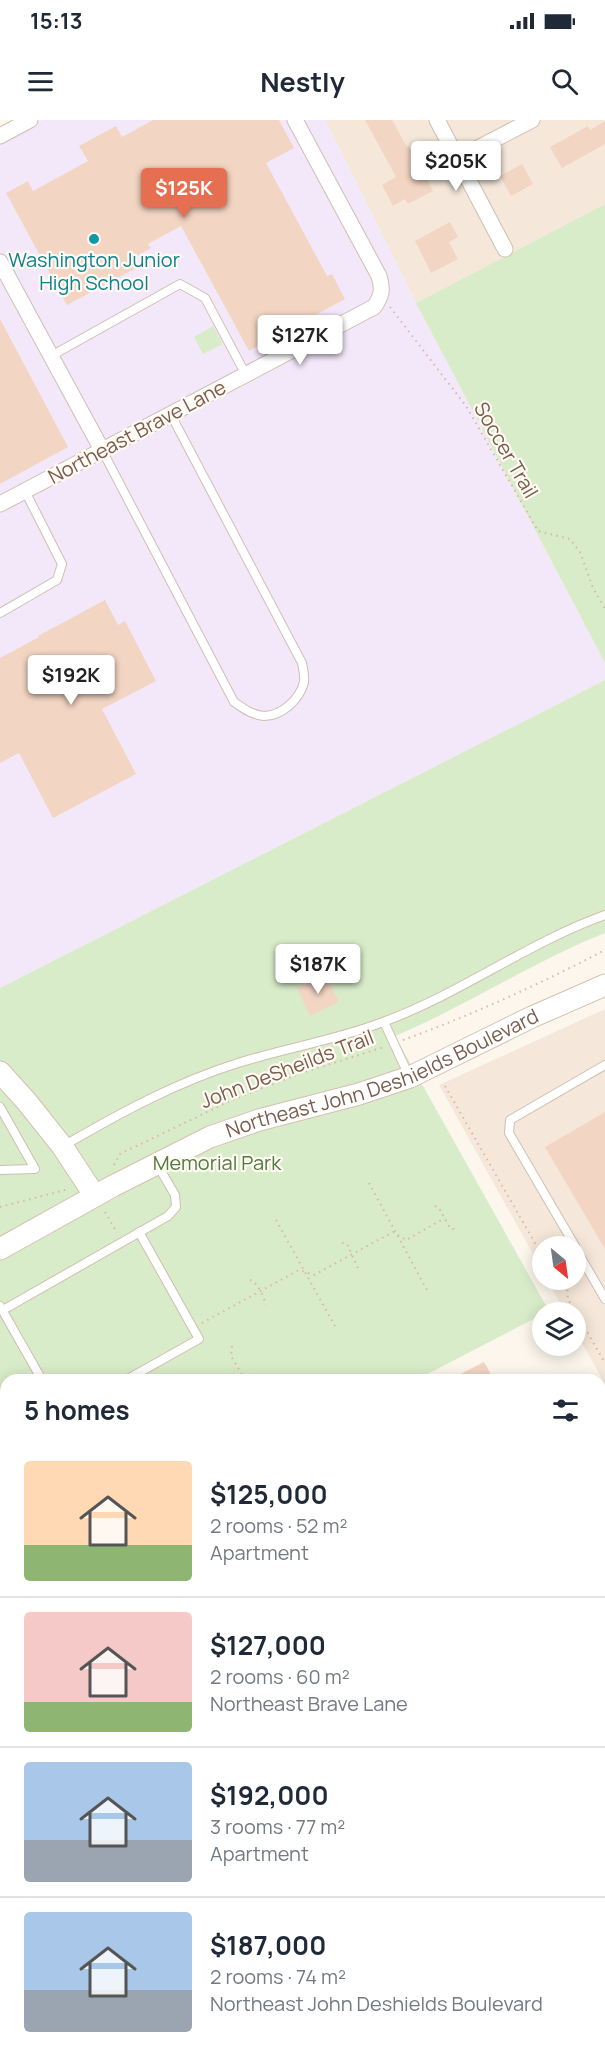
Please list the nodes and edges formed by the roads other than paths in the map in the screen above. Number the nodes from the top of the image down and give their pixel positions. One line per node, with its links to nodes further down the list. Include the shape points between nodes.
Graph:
1 (30, 120): 5 (street)
2 (295, 120): 10 (street, Northeast Brave Lane, via 383,287 374,307 364,314)
3 (436, 120): 6 (street)
4 (532, 120): 6 (street)
5 (0, 136)
6 (457, 159): 7 (street)
7 (505, 249)
8 (0, 262): 9 (street)
9 (51, 356): 10 (lane, via 180,284 205,298); 12 (street)
10 (246, 375): 11 (street, Northeast Brave Lane)
11 (170, 413): 12 (street, Northeast Brave Lane); 12 (lane, via 302,663 304,681 297,699 284,710 265,716 234,702)
12 (102, 450): 13 (street, Northeast Brave Lane)
13 (25, 490): 14 (street, Northeast Brave Lane); 15 (lane, via 62,564 57,580)
14 (0, 504)
15 (0, 613)
16 (605, 915): 18 (lane)
17 (605, 985): 21 (street, Northeast John Deshields Boulevard)
18 (384, 1022): 21 (lane); 23 (lane, via 237,1063 180,1084)
19 (605, 1065): 28 (lane, via 510,1120 509,1133)
20 (0, 1072): 23 (street)
21 (410, 1077): 24 (street, Northeast John Deshields Boulevard, via 259,1120 210,1137)
22 (0, 1107): 25 (lane, via 35,1169)
23 (62, 1146): 26 (street)
24 (156, 1163): 26 (street, Northeast John Deshields Boulevard); 27 (lane, via 175,1195 176,1207)
25 (0, 1170)
26 (100, 1203): 29 (street, Northeast John Deshields Boulevard)
27 (139, 1232): 32 (lane); 34 (lane, via 199,1339)
28 (568, 1236)
29 (0, 1249)
30 (586, 1267): 31 (lane)
31 (605, 1299)
32 (1, 1308): 33 (lane)
33 (39, 1374)
34 (137, 1374)

